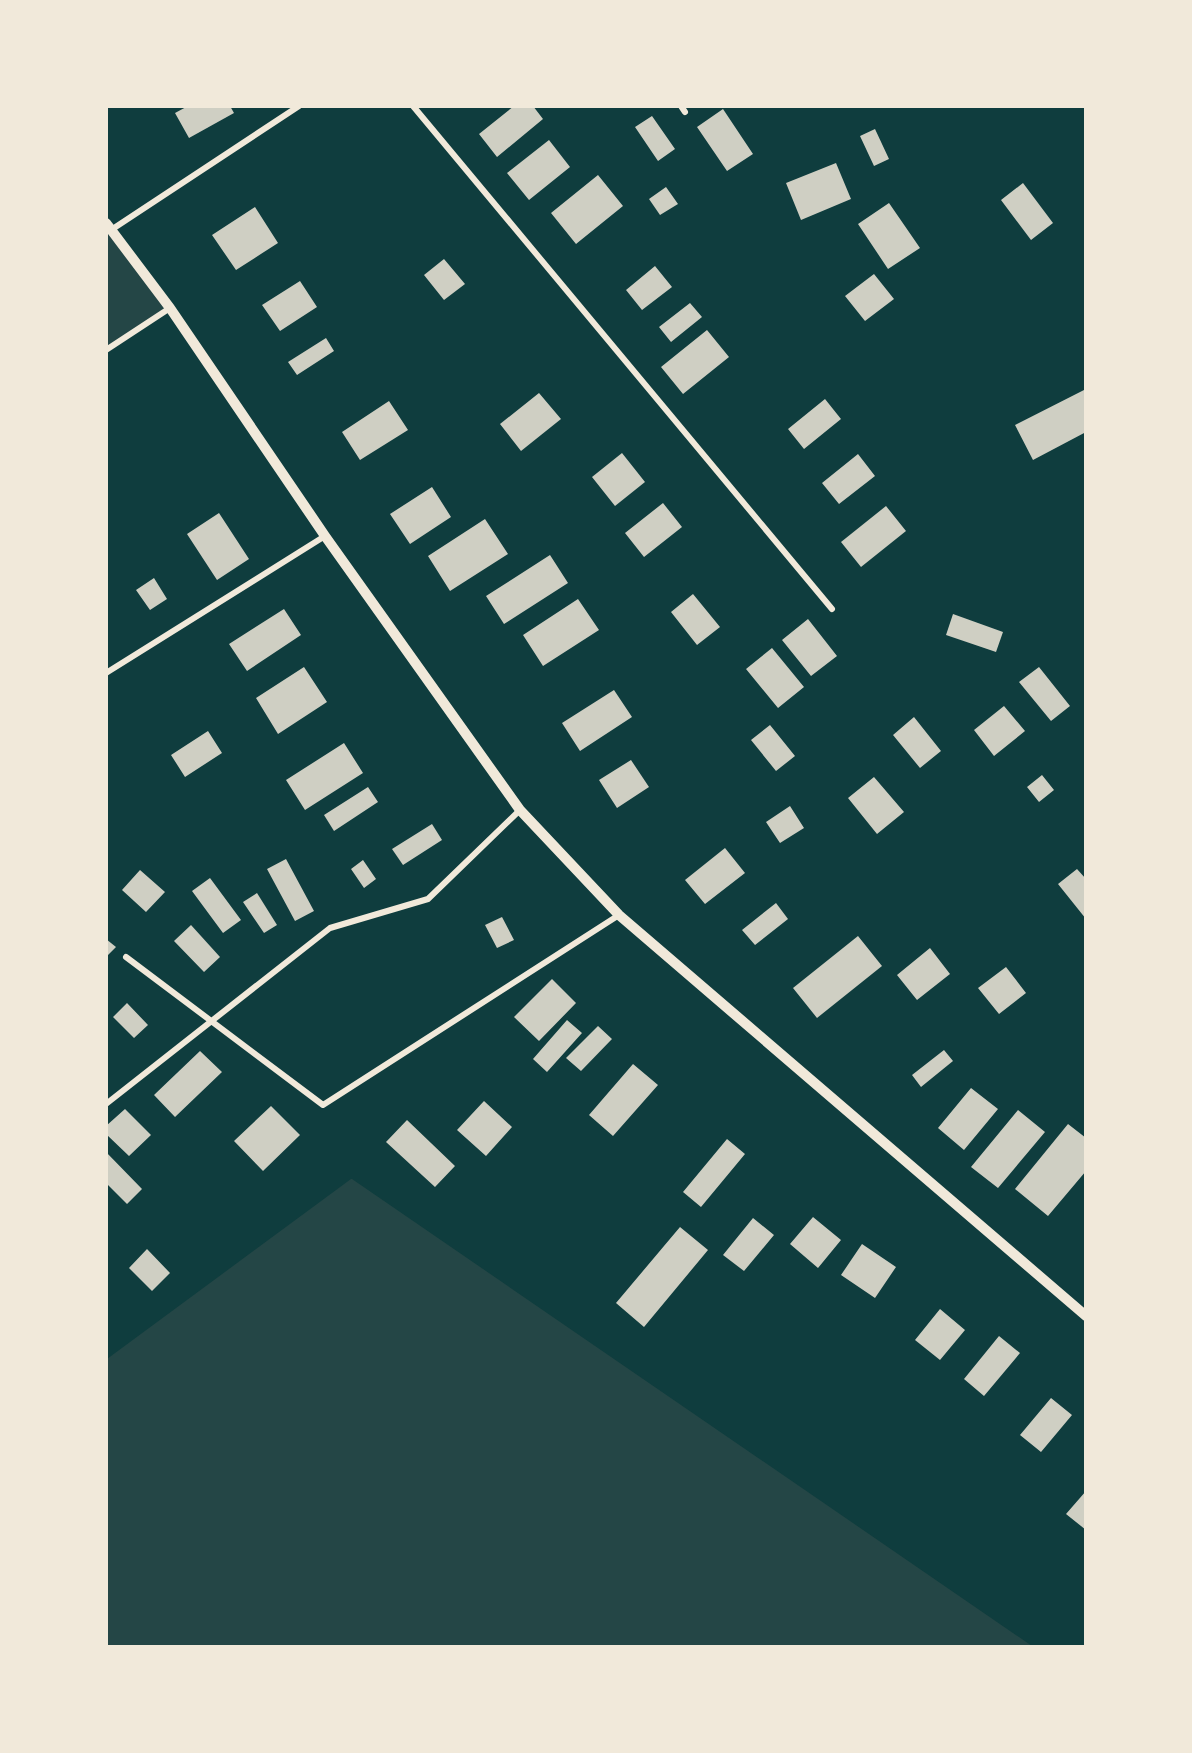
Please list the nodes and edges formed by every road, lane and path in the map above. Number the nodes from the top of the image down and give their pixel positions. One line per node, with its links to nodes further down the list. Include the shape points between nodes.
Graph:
1 (298, 106): 3 (street)
2 (413, 106): 7 (street)
3 (109, 226): 4 (street)
4 (170, 308): 5 (street); 6 (street)
5 (106, 350)
6 (325, 536): 8 (street); 9 (street)
7 (832, 609)
8 (106, 673)
9 (520, 810): 10 (street); 12 (street, via 428,899 330,928)
10 (619, 915): 12 (street, via 323,1105); 14 (street)
11 (126, 957): 12 (street)
12 (210, 1021): 13 (street)
13 (106, 1104)
14 (1086, 1316)

